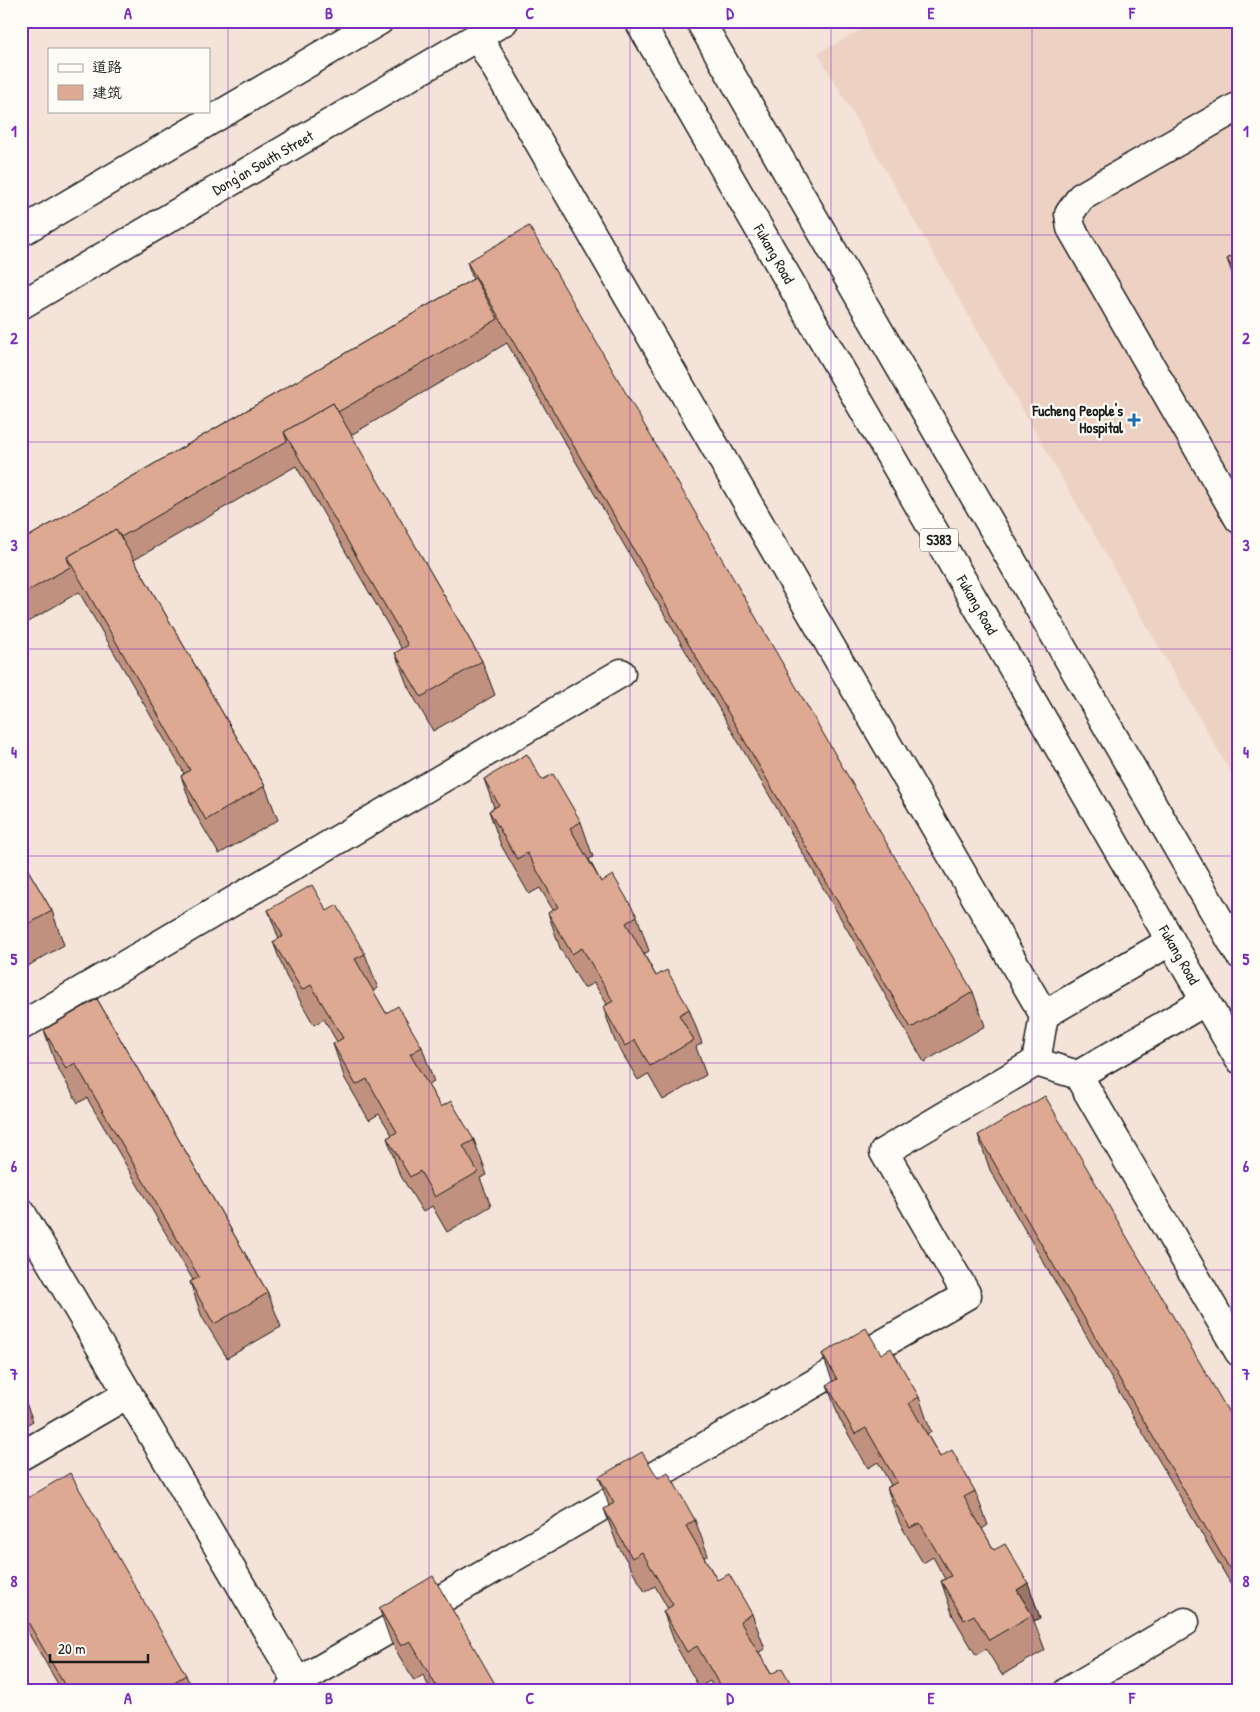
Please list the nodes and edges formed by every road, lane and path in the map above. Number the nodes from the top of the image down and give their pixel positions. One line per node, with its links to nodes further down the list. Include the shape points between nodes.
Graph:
1 (379, 21): 7 (main road)
2 (504, 21): 5 (main road, Dong'an South Street)
3 (639, 21): 11 (main road, Fukang Road / S383)
4 (700, 21): 12 (main road)
5 (478, 37): 8 (main road, Dong'an South Street); 14 (main road)
6 (1239, 106): 9 (main road, via 1081,197 1069,214 1071,228)
7 (21, 232)
8 (21, 305)
9 (1239, 519)
10 (621, 673): 15 (main road)
11 (1171, 941): 13 (main road, Fukang Road / S383); 14 (main road)
12 (1239, 954)
13 (1206, 1001): 16 (main road, Fukang Road / S383); 18 (main road)
14 (1044, 1015): 17 (main road)
15 (21, 1026)
16 (1239, 1059)
17 (1036, 1062): 18 (main road); 24 (main road, via 884,1152 967,1296)
18 (1078, 1075): 20 (main road)
19 (21, 1212): 21 (main road)
20 (1239, 1352)
21 (128, 1394): 22 (main road); 24 (main road)
22 (21, 1456)
23 (1185, 1622): 25 (main road)
24 (297, 1688)
25 (1068, 1691)

